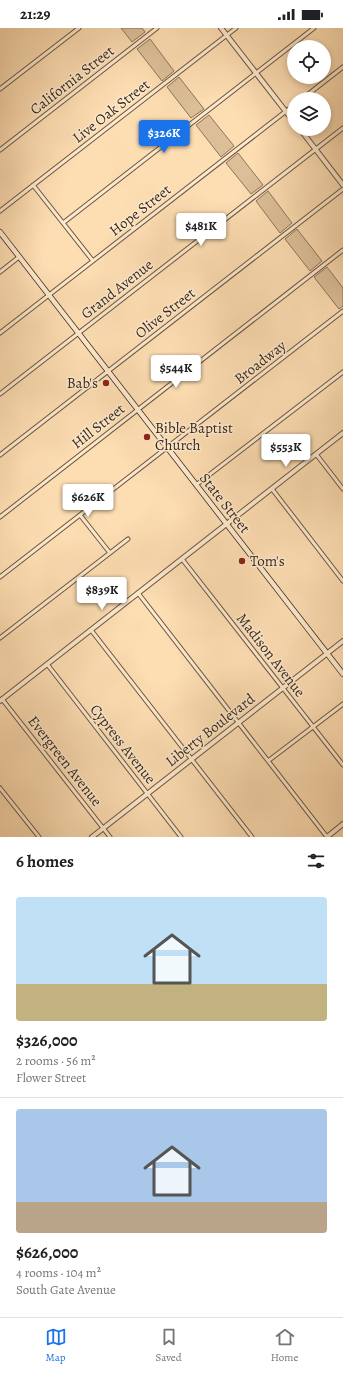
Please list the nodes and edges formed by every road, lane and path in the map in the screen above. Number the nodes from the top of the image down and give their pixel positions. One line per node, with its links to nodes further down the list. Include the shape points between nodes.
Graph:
1 (79, 28): 9 (street)
2 (157, 28): 15 (street, California Street)
3 (221, 28): 6 (street)
4 (236, 28): 6 (street, Live Oak Street)
5 (314, 28): 8 (street)
6 (227, 35): 8 (street); 16 (street, Live Oak Street)
7 (343, 67): 10 (street)
8 (256, 73): 11 (street); 20 (street)
9 (0, 89)
10 (311, 92)
11 (286, 111): 24 (street, Hope Street)
12 (343, 128): 14 (street, Grand Avenue)
13 (305, 136): 14 (street)
14 (315, 149): 17 (street); 29 (street, Grand Avenue)
15 (0, 150)
16 (33, 185): 19 (street, Live Oak Street); 20 (street)
17 (343, 185)
18 (343, 189): 30 (street, Olive Street)
19 (0, 211)
20 (63, 223): 24 (street)
21 (0, 232): 23 (main road, State Street)
22 (343, 250): 33 (street, Hill Street)
23 (19, 257): 25 (street); 26 (main road, State Street)
24 (93, 261): 26 (street, Hope Street)
25 (0, 272)
26 (49, 295): 28 (street, Hope Street); 29 (main road, State Street)
27 (343, 311): 35 (street, Broadway)
28 (0, 333)
29 (78, 333): 30 (main road, State Street); 32 (street, Grand Avenue)
30 (108, 372): 33 (main road, State Street); 37 (street, Olive Street)
31 (343, 372): 38 (street)
32 (0, 394)
33 (137, 409): 35 (main road, State Street); 42 (street, Hill Street)
34 (343, 434): 36 (street)
35 (167, 447): 38 (main road, State Street); 41 (street, Broadway)
36 (316, 454): 39 (street); 40 (street)
37 (0, 456)
38 (196, 485): 43 (main road, State Street)
39 (272, 489): 43 (street); 48 (street)
40 (343, 489)
41 (80, 515): 45 (street); 47 (street, Broadway)
42 (0, 517)
43 (226, 524): 46 (street); 53 (main road, State Street)
44 (128, 539): 45 (street)
45 (110, 553): 51 (street)
46 (182, 559): 49 (street); 56 (street, Madison Avenue)
47 (0, 577)
48 (343, 581)
49 (138, 593): 50 (street); 59 (street)
50 (91, 630): 54 (street); 61 (street)
51 (0, 638)
52 (343, 641): 53 (street, Liberty Boulevard)
53 (328, 654): 55 (main road, State Street); 56 (street, Liberty Boulevard)
54 (47, 664): 57 (street); 65 (street, Cypress Avenue)
55 (343, 674)
56 (283, 688): 59 (street, Liberty Boulevard); 60 (street, Madison Avenue)
57 (1, 700): 67 (street, Evergreen Avenue)
58 (343, 704): 60 (street)
59 (238, 723): 61 (street, Liberty Boulevard); 62 (street)
60 (313, 727): 62 (street); 63 (street, Madison Avenue)
61 (192, 760): 65 (street, Liberty Boulevard); 72 (street)
62 (268, 761): 73 (street)
63 (343, 765)
64 (0, 788): 68 (street)
65 (148, 794): 67 (street, Liberty Boulevard); 71 (street, Cypress Avenue)
66 (343, 824): 73 (street)
67 (103, 828): 69 (street, Liberty Boulevard); 70 (street, Evergreen Avenue)
68 (38, 837)
69 (92, 837)
70 (110, 837)
71 (181, 837)
72 (252, 837)
73 (327, 837)

